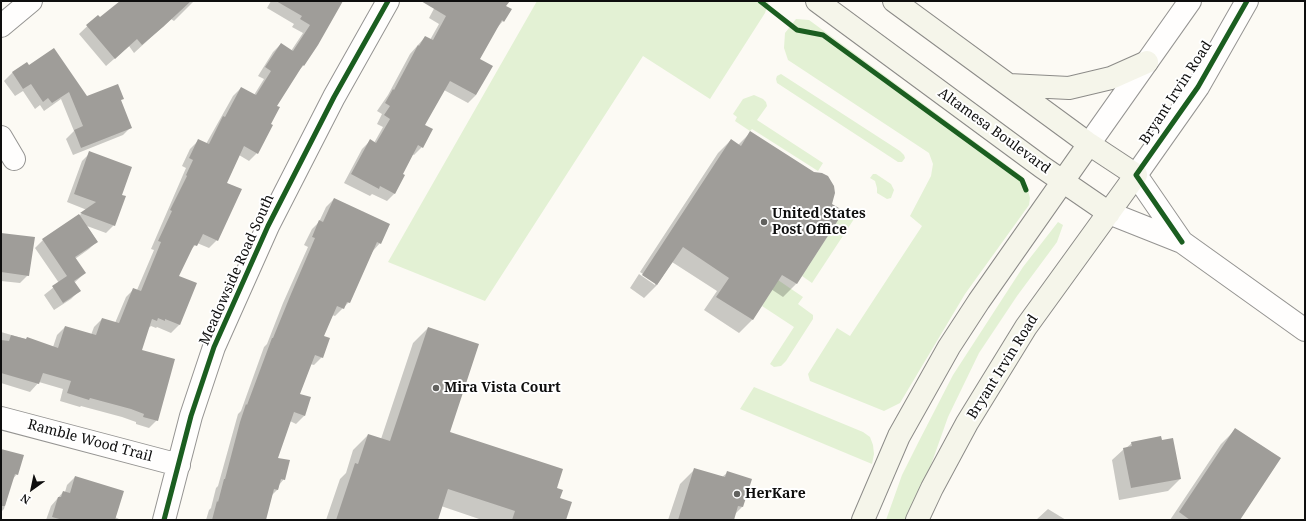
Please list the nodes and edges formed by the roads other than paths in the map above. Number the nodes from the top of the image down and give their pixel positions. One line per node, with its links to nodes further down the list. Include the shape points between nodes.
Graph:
1 (31, 1): 7 (street)
2 (388, 1): 19 (street, Meadowside Road South, via 334,97 268,226 214,347 191,416)
3 (817, 1): 14 (main road, Altamesa Boulevard)
4 (894, 1): 9 (main road, Altamesa Boulevard)
5 (1190, 1): 8 (street)
6 (1247, 1): 13 (street, Bryant Irvin Road, via 1198,87)
7 (1, 26)
8 (1147, 62): 9 (main road, via 1111,78 1069,88); 11 (street)
9 (1009, 85): 11 (main road, Altamesa Boulevard)
10 (1, 137): 12 (street)
11 (1089, 144): 13 (main road, Altamesa Boulevard); 14 (main road)
12 (14, 159)
13 (1136, 175): 15 (main road, Bryant Irvin Road); 16 (street, Altamesa Boulevard)
14 (1063, 182): 15 (main road, Altamesa Boulevard); 21 (main road, via 949,347 900,436)
15 (1109, 213): 16 (street, Altamesa Boulevard); 22 (main road, Bryant Irvin Road, via 1026,327 967,423)
16 (1182, 242): 17 (street, Altamesa Boulevard)
17 (1305, 330)
18 (1, 418): 19 (street, Ramble Wood Trail)
19 (179, 465): 20 (street, Meadowside Road South)
20 (164, 520)
21 (863, 520)
22 (917, 520)

